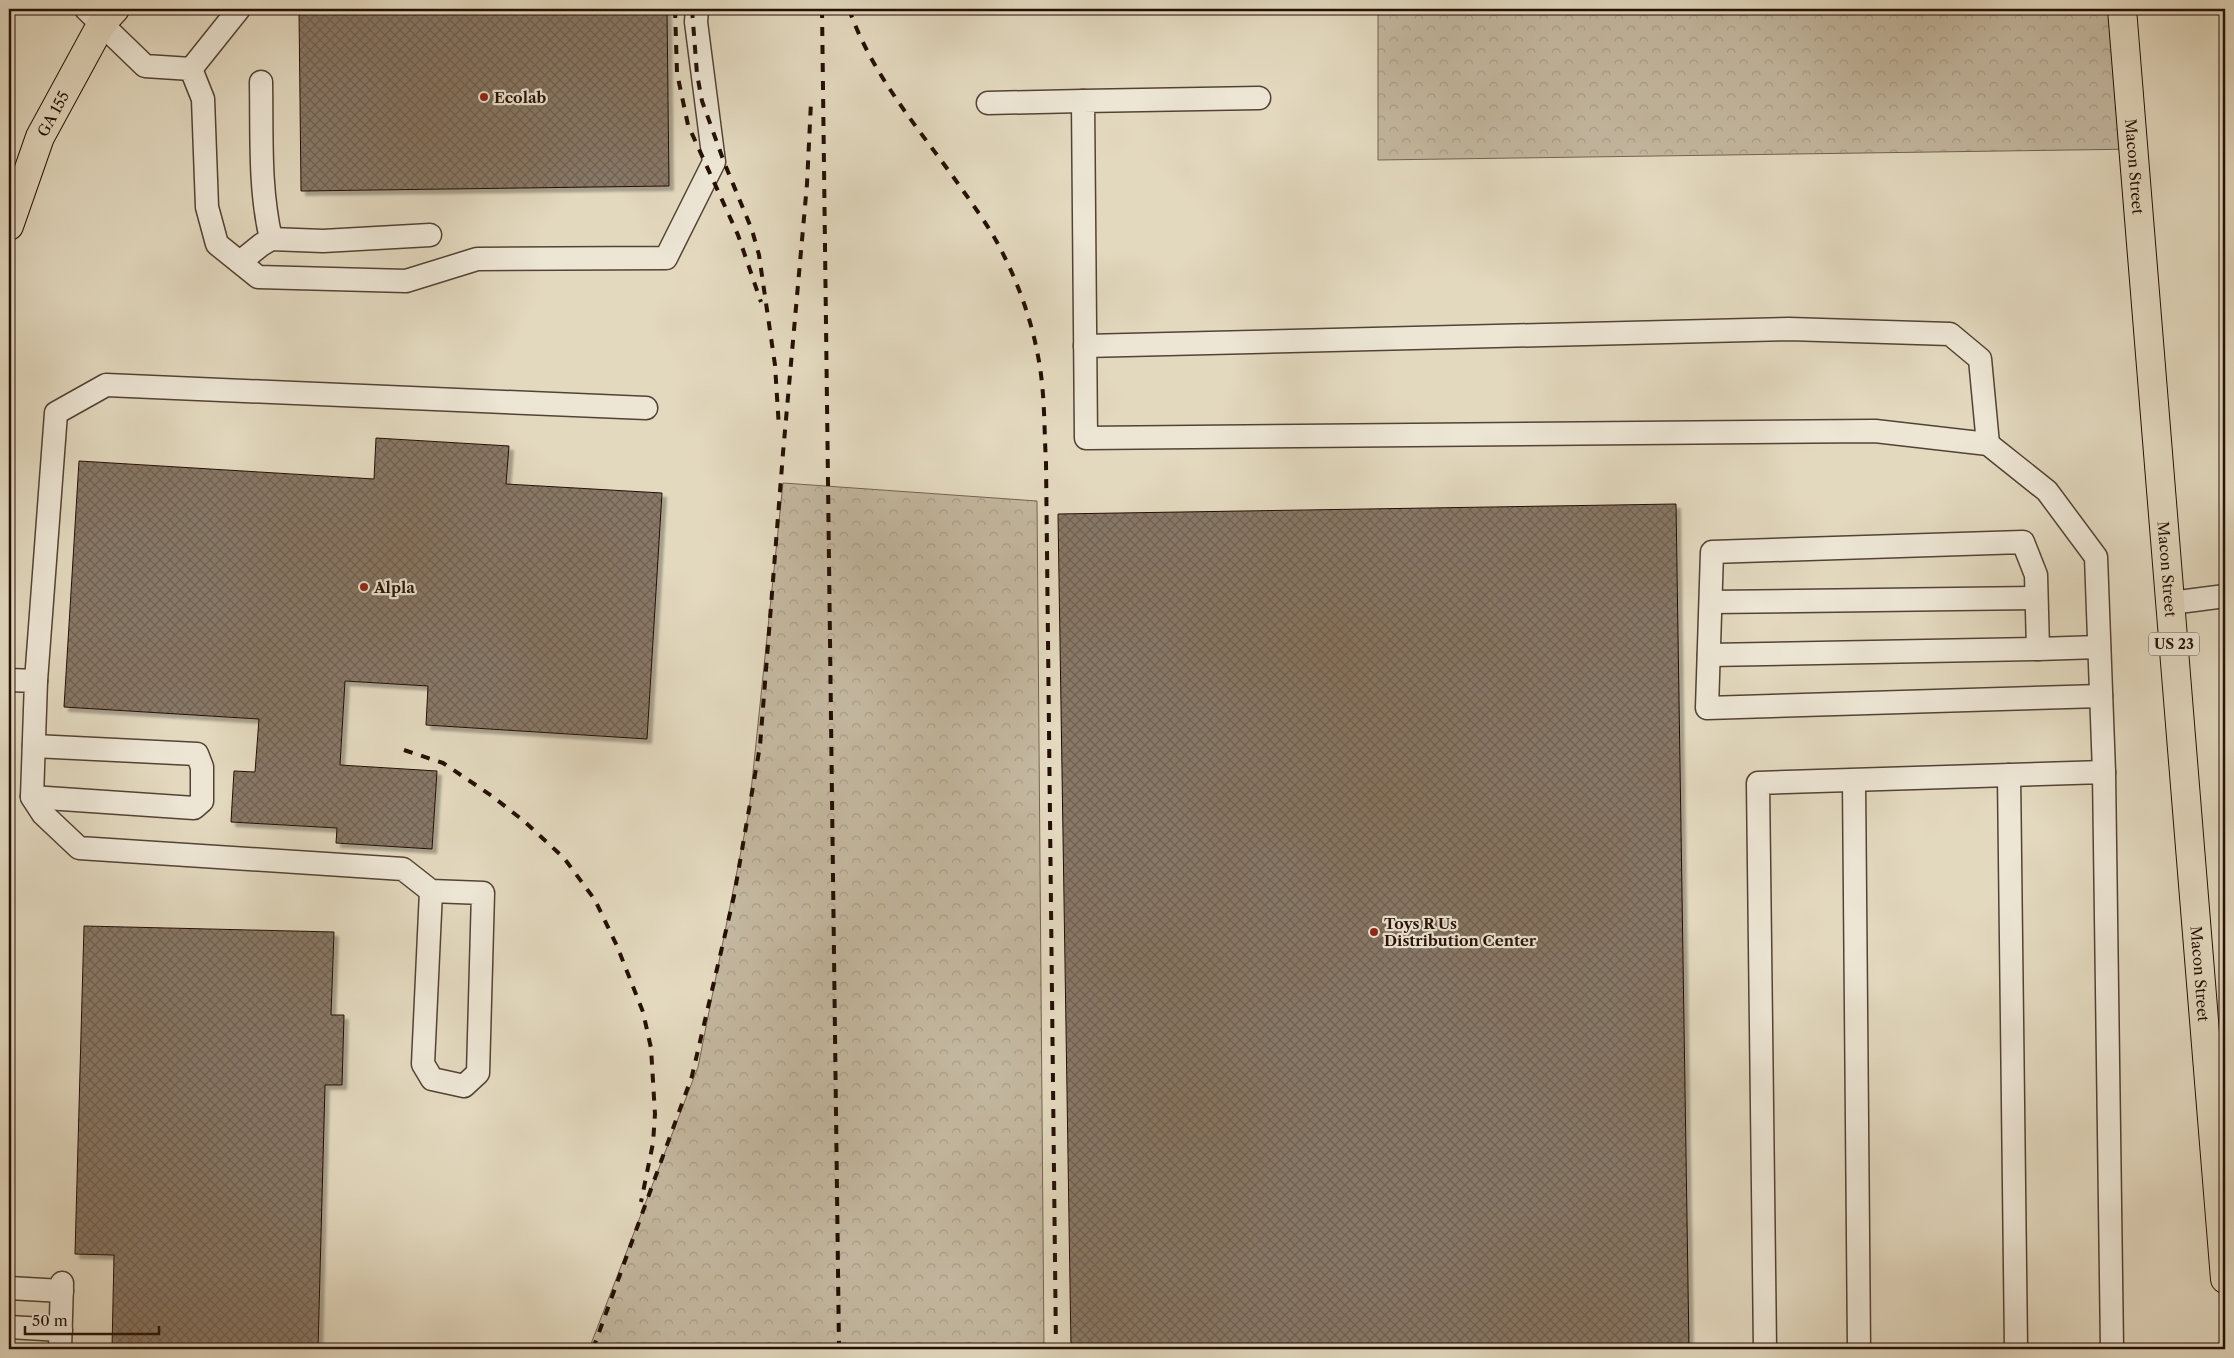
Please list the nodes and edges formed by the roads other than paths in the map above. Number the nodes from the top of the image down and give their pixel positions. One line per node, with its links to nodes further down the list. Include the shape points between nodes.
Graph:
1 (239, 9): 5 (lane)
2 (697, 9): 13 (lane, via 714,162 666,258 477,259 406,281 258,277)
3 (2122, 9): 20 (main road, Macon Street / US 23)
4 (101, 14): 5 (lane, via 145,66); 10 (main road, GA 155 / GA 155, via 40,137)
5 (191, 70): 13 (lane, via 203,99 207,206 217,244)
6 (261, 82): 12 (lane, via 263,184)
7 (1259, 98): 8 (lane)
8 (1083, 101): 9 (lane); 14 (lane)
9 (988, 103)
10 (9, 226)
11 (430, 236): 12 (lane, via 323,241)
12 (271, 239): 13 (lane)
13 (240, 262)
14 (1085, 346): 16 (lane, via 1788,329 1950,334 1980,359); 16 (lane, via 1086,438 1875,431)
15 (646, 408): 25 (lane, via 106,385 56,413)
16 (1988, 444): 21 (lane, via 2047,490 2096,557)
17 (2225, 596): 20 (lane)
18 (2036, 598): 19 (lane); 19 (lane, via 2036,575 2023,542 1712,552); 22 (lane)
19 (1710, 602): 23 (lane)
20 (2171, 604): 33 (main road, Macon Street / US 23)
21 (2099, 647): 22 (lane); 26 (lane)
22 (2038, 649): 23 (lane)
23 (1709, 655): 26 (lane, via 1707,708)
24 (9, 680): 25 (lane)
25 (36, 681): 27 (lane)
26 (2101, 696): 28 (lane)
27 (34, 746): 31 (lane); 31 (lane, via 197,754 202,767 202,801 194,808)
28 (2104, 772): 29 (lane); 40 (lane)
29 (2009, 775): 30 (lane); 39 (lane)
30 (1854, 780): 37 (lane, via 1758,784); 38 (lane)
31 (32, 797): 32 (lane, via 44,814 80,848 403,869)
32 (431, 891): 32 (lane, via 423,1064 432,1078 464,1086 478,1073 482,892)
33 (2225, 1279)
34 (9, 1288): 36 (lane, via 62,1287)
35 (9, 1327): 36 (lane)
36 (60, 1340)
37 (1765, 1349)
38 (1859, 1349)
39 (2016, 1349)
40 (2112, 1349)

